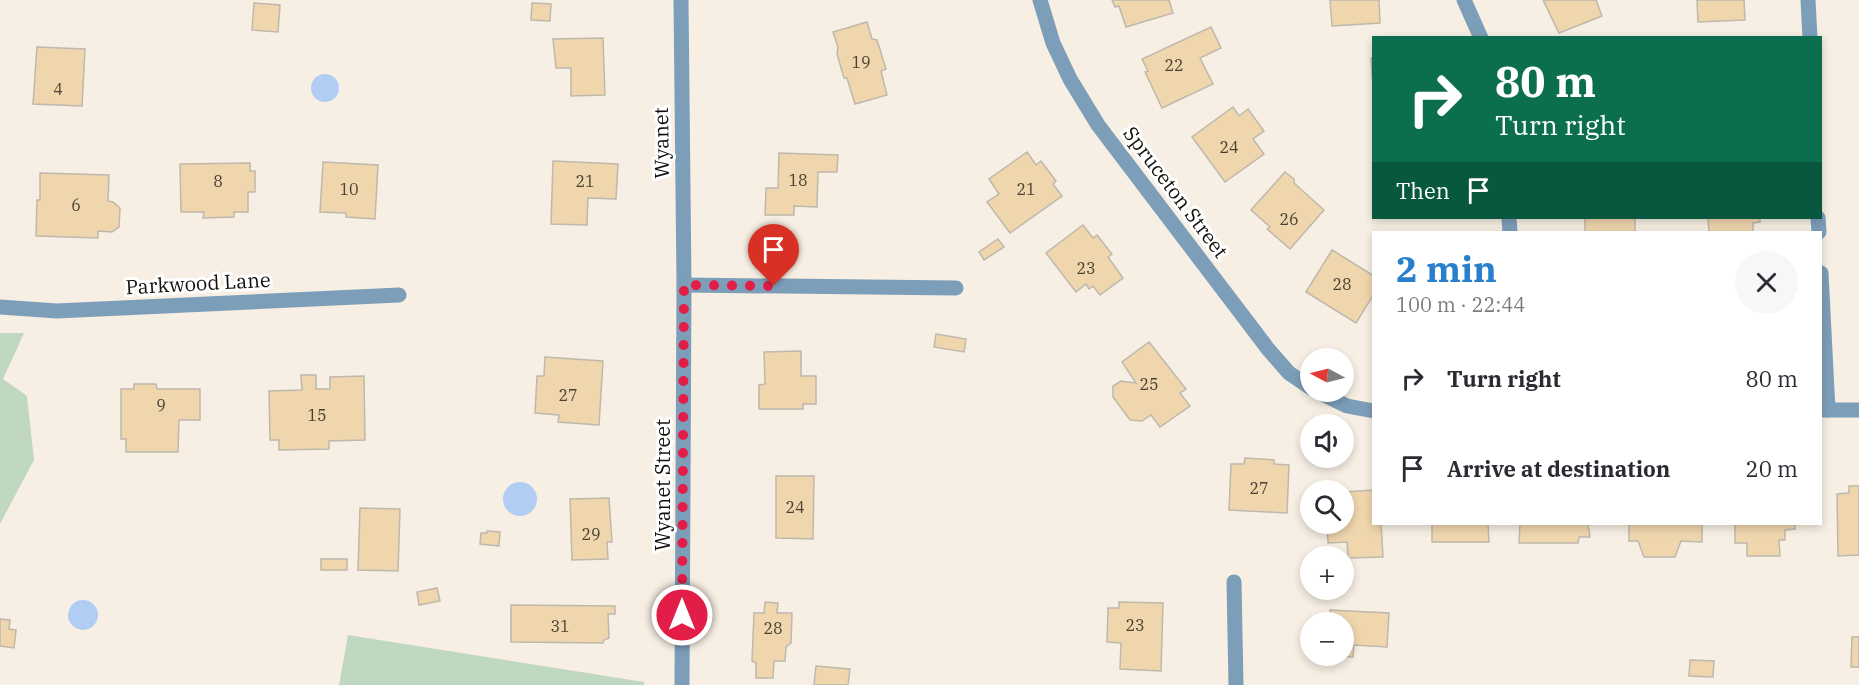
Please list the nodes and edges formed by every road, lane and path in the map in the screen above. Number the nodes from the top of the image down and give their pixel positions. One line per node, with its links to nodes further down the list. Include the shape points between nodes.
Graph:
1 (681, 0): 7 (street, Wyanet)
2 (1040, 0): 12 (street, Spruceton Street, via 1053,43 1098,125 1268,349)
3 (1464, 0): 5 (street)
4 (1808, 0): 6 (street)
5 (1480, 36)
6 (1809, 36)
7 (684, 285): 8 (street); 18 (street, Wyanet Street)
8 (956, 288)
9 (399, 295): 10 (street, Parkwood Lane, via 57,311)
10 (0, 307)
11 (1822, 319): 14 (street)
12 (1300, 380)
13 (1339, 402): 16 (street)
14 (1824, 410): 15 (street)
15 (1859, 410)
16 (1372, 411)
17 (1234, 582): 19 (street)
18 (682, 685)
19 (1236, 685)

